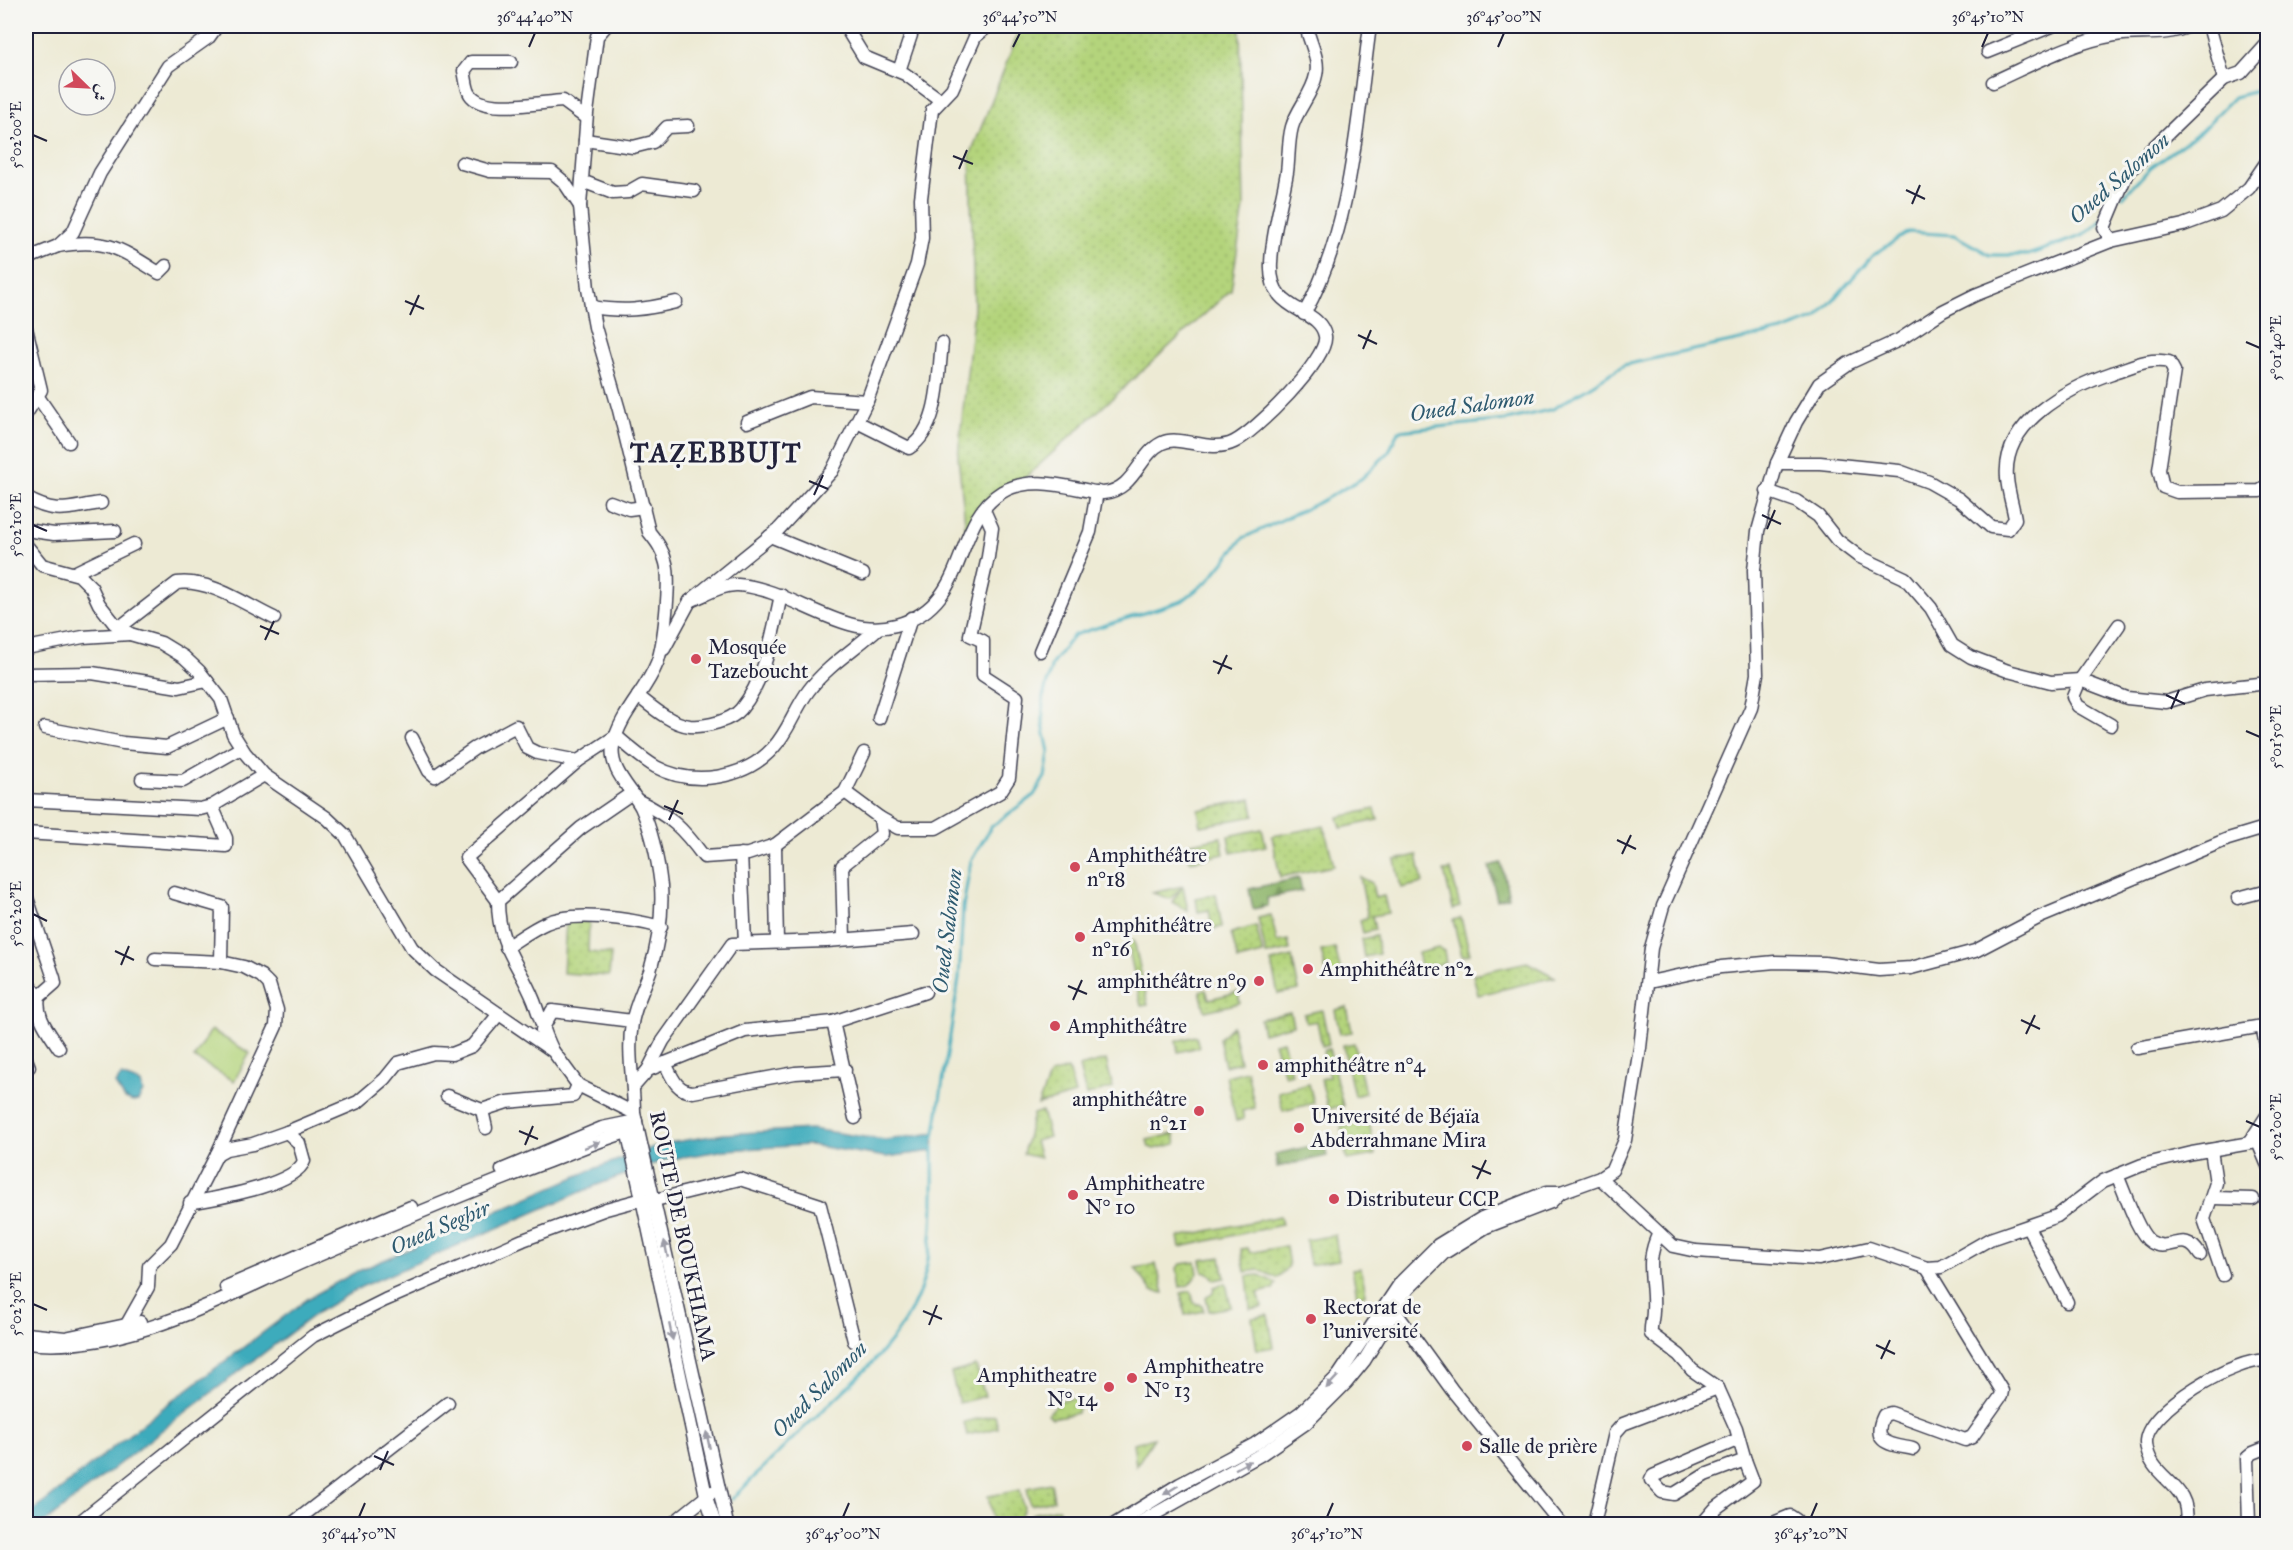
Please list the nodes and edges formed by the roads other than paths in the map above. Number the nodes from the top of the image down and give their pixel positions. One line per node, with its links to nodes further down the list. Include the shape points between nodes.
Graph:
1 (218, 26): 27 (street, via 168,66 100,173 73,232)
2 (606, 26): 18 (street, ROUTE DE BOUKHIAMA, via 597,36)
3 (845, 26): 14 (street, via 864,57)
4 (910, 26): 14 (street, via 911,35)
5 (988, 26): 17 (street, via 975,37 952,89)
6 (1306, 26): 32 (street, via 1316,60 1316,77 1291,129 1271,262 1273,286 1285,302)
7 (1370, 26): 32 (street, via 1349,181 1318,289)
8 (2052, 26): 12 (street)
9 (2189, 26): 16 (street, via 2175,32 2117,35 2082,43)
10 (2209, 26): 15 (street)
11 (2268, 43): 15 (street, via 2241,73)
12 (1988, 52)
13 (511, 62): 18 (street, via 471,62 464,71 469,93 478,103 492,106 563,101)
14 (898, 71): 17 (street)
15 (2224, 79): 26 (street, via 2127,173 2104,228)
16 (1993, 81)
17 (939, 99): 36 (street, via 932,110 927,139 917,264)
18 (586, 118): 20 (street, ROUTE DE BOUKHIAMA)
19 (688, 126): 20 (street, via 667,128 653,141 633,147)
20 (585, 140): 23 (street, ROUTE DE BOUKHIAMA)
21 (2268, 160): 26 (street, via 2249,188 2221,210 2183,225)
22 (462, 163): 25 (street, via 490,171 552,172)
23 (582, 181): 24 (street, via 614,193 628,192 642,184); 25 (street, ROUTE DE BOUKHIAMA)
24 (694, 191)
25 (580, 206): 31 (street, ROUTE DE BOUKHIAMA)
26 (2111, 241): 41 (street, via 1975,295 1899,340 1849,363 1819,384)
27 (58, 246): 28 (street); 29 (street, via 101,243 122,249 159,273)
28 (26, 259)
29 (166, 266)
30 (676, 302): 31 (street, via 623,312)
31 (591, 307): 48 (street, ROUTE DE BOUKHIAMA)
32 (1304, 314): 44 (street, via 1318,322 1325,336 1321,356 1302,380 1251,428 1234,442 1216,446 1164,441 1150,451 1137,474 1116,489)
33 (26, 328): 35 (street, via 41,390)
34 (942, 343): 39 (street, via 933,411 918,442 909,448)
35 (38, 397): 37 (street); 40 (street)
36 (867, 401): 38 (street, via 810,396); 39 (street)
37 (26, 414)
38 (747, 422)
39 (857, 422): 52 (street, via 832,471)
40 (69, 442)
41 (1777, 463): 42 (street, via 1899,471 1959,499 1991,528 2008,529 2015,519 2007,477 2018,436 2043,408 2080,384 2156,359 2169,362 2174,371 2158,470 2163,487 2177,492 2260,491); 43 (street)
42 (2268, 485)
43 (1767, 491): 68 (street, via 1796,501 1818,516 1837,540 1858,556 1905,578 1932,608 1952,645 1971,657 2051,682); 108 (street, via 1754,570 1757,674 1751,708 1663,906 1651,948)
44 (1097, 492): 49 (street, via 1032,483 1000,493); 65 (street, via 1090,532)
45 (26, 498): 47 (street, via 38,505 68,510)
46 (610, 502): 48 (street, via 629,509)
47 (101, 503)
48 (644, 507): 66 (street, ROUTE DE BOUKHIAMA, via 649,532 661,546 667,566 667,599)
49 (984, 510): 60 (street, via 969,533 945,590 926,610); 89 (street, via 992,528 969,634 983,641 983,675 1017,697 1009,778 1000,792 936,828)
50 (26, 531): 51 (street)
51 (114, 531)
52 (770, 536): 56 (street); 58 (street)
53 (134, 544): 55 (street)
54 (26, 545): 55 (street, via 42,565)
55 (74, 573): 63 (street, via 91,587 99,604)
56 (863, 574)
57 (781, 595): 58 (street, via 736,584); 62 (street, via 854,627); 71 (street, via 758,678 741,710 719,723 689,726 670,719)
58 (690, 601): 66 (street)
59 (274, 618): 63 (street, via 203,584 177,583)
60 (911, 618): 62 (street); 73 (street)
61 (2120, 625): 68 (street)
62 (877, 629): 76 (street, via 808,691 773,748 753,766 729,776 682,777 657,767)
63 (125, 631): 64 (street); 69 (street, via 184,657)
64 (26, 648)
65 (1040, 651)
66 (658, 661): 71 (street, ROUTE DE BOUKHIAMA)
67 (26, 674): 69 (street, via 92,673 178,687)
68 (2080, 680): 70 (street, via 2127,698 2166,702 2205,690); 74 (street, via 2073,697 2078,705)
69 (207, 681): 72 (street, via 221,699)
70 (2268, 683)
71 (638, 696): 76 (street, ROUTE DE BOUKHIAMA, via 621,720)
72 (228, 718): 75 (street, via 167,747); 78 (street)
73 (879, 718)
74 (2111, 725)
75 (45, 728)
76 (616, 736): 80 (street); 84 (street, ROUTE DE BOUKHIAMA, via 612,749 616,768)
77 (412, 738): 80 (street, via 435,776 516,726 527,748)
78 (242, 748): 81 (street); 82 (street, via 183,780)
79 (864, 753): 83 (street)
80 (578, 761): 98 (street, via 466,858)
81 (264, 775): 86 (street); 111 (street, via 345,835 412,948 435,970)
82 (142, 779)
83 (845, 792): 87 (street); 92 (street)
84 (634, 797): 93 (street, via 667,815 704,857); 98 (street, via 581,828); 99 (street, ROUTE DE BOUKHIAMA, via 653,842 661,886)
85 (26, 800): 86 (street, via 200,809)
86 (212, 806): 90 (street, via 226,846)
87 (880, 818): 89 (street); 91 (street)
88 (2268, 827): 108 (street, via 2228,839 2051,912 1974,951 1911,968 1879,970 1775,962 1721,967)
89 (898, 828): 91 (street)
90 (26, 833)
91 (882, 834): 101 (street, via 842,866)
92 (775, 845): 93 (street); 102 (street)
93 (741, 854): 103 (street)
94 (2268, 890): 97 (street)
95 (174, 894): 106 (street, via 222,907)
96 (26, 897): 110 (street, via 54,978 54,983)
97 (2238, 898)
98 (498, 901): 104 (street, via 498,924)
99 (661, 927): 104 (street, via 635,920 567,917 547,922); 112 (street, ROUTE DE BOUKHIAMA)
100 (913, 934): 101 (street)
101 (844, 939): 102 (street)
102 (777, 942): 103 (street)
103 (745, 943): 121 (street, via 732,944 663,1041)
104 (507, 947): 115 (street, via 534,1000)
105 (154, 959): 106 (street)
106 (221, 962): 134 (street, via 261,976 274,996 277,1010 276,1026)
107 (26, 980): 110 (street)
108 (1649, 982): 137 (street, via 1625,1140 1611,1170)
109 (925, 992): 113 (street)
110 (39, 997): 116 (street, via 39,1015)
111 (499, 1014): 118 (street); 131 (street, via 472,1046 452,1054 434,1053 398,1063 358,1102)
112 (632, 1020): 115 (street, via 552,1011); 124 (street, ROUTE DE BOUKHIAMA, via 628,1056)
113 (833, 1022): 120 (street, via 745,1031); 122 (street)
114 (2265, 1026): 117 (street); 119 (street)
115 (542, 1030): 118 (street)
116 (59, 1048)
117 (2138, 1048)
118 (553, 1051): 123 (street)
119 (2268, 1055)
120 (665, 1063): 121 (street); 122 (street, via 676,1085 686,1092 795,1073)
121 (648, 1070): 124 (street)
122 (845, 1070): 128 (street)
123 (578, 1085): 126 (street, via 573,1096 507,1102); 130 (street)
124 (634, 1086): 130 (street, ROUTE DE BOUKHIAMA)
125 (447, 1096): 126 (street)
126 (482, 1110): 129 (street)
127 (2268, 1114): 132 (street)
128 (855, 1118)
129 (486, 1128)
130 (634, 1128): 139 (street, ROUTE DE BOUKHIAMA); 150 (street, via 602,1128 164,1314); 153 (street, one-way to 130, via 70,1345 128,1334 182,1316 489,1184)
131 (287, 1132): 134 (street); 142 (street, via 299,1143 304,1161 299,1169 256,1190)
132 (2258, 1142): 133 (street); 135 (street)
133 (2211, 1150): 136 (street, via 2142,1165); 140 (street, via 2216,1183)
134 (217, 1154): 142 (street)
135 (2268, 1166)
136 (2117, 1175): 143 (street, via 2057,1216); 145 (street, via 2144,1237 2161,1246 2185,1241)
137 (1600, 1178): 138 (street); 144 (street)
138 (1561, 1192): 149 (street, via 1551,1202 1486,1227 1450,1249 1425,1270); 154 (street, via 1547,1192 1482,1218 1438,1245 1401,1282)
139 (648, 1195): 152 (street, via 740,1179 820,1204); 162 (street, ROUTE DE BOUKHIAMA, one-way to 139); 163 (street, ROUTE DE BOUKHIAMA, one-way to 163); 165 (street, via 523,1240 313,1335)
140 (2213, 1198): 141 (street); 147 (street, via 2204,1219)
141 (2253, 1199)
142 (190, 1203): 150 (street, via 171,1244 149,1266 148,1287)
143 (2028, 1227): 146 (street, via 1990,1239 1941,1267); 148 (street)
144 (1659, 1233): 146 (street, via 1673,1246 1696,1251 1819,1259 1869,1248); 156 (street, via 1649,1265 1652,1334)
145 (2200, 1256)
146 (1927, 1268): 160 (street, via 2002,1391 1972,1437 1965,1440 1891,1413 1884,1415 1877,1428 1879,1437)
147 (2223, 1275)
148 (2067, 1302)
149 (1395, 1310): 154 (street); 170 (street, via 1452,1390)
150 (126, 1326): 151 (street, via 65,1338)
151 (26, 1334)
152 (854, 1341)
153 (26, 1343)
154 (1360, 1358): 168 (street, one-way to 168, via 1278,1430); 169 (street, one-way to 154, via 1284,1440 1327,1404)
155 (2268, 1361): 175 (street, via 2226,1369 2172,1403 2150,1425 2146,1443 2150,1457 2184,1497 2188,1509)
156 (1718, 1388): 158 (street); 171 (street, via 1623,1424 1615,1433)
157 (448, 1403): 166 (street)
158 (1739, 1439): 161 (street); 161 (street, via 1653,1476 1652,1480 1662,1492 1674,1494 1705,1475)
159 (2268, 1447): 176 (street, via 2247,1458)
160 (1913, 1449)
161 (1745, 1460): 172 (street, via 1753,1481 1715,1509)
162 (720, 1493): 163 (street); 164 (street, ROUTE DE BOUKHIAMA)
163 (706, 1497): 164 (street, ROUTE DE BOUKHIAMA); 167 (street)
164 (722, 1523)
165 (77, 1524)
166 (292, 1524)
167 (672, 1524)
168 (1115, 1524)
169 (1137, 1524)
170 (1561, 1524)
171 (1593, 1524)
172 (1702, 1524)
173 (1771, 1524): 174 (street, via 1790,1516)
174 (1796, 1524)
175 (2186, 1524)
176 (2249, 1524)

